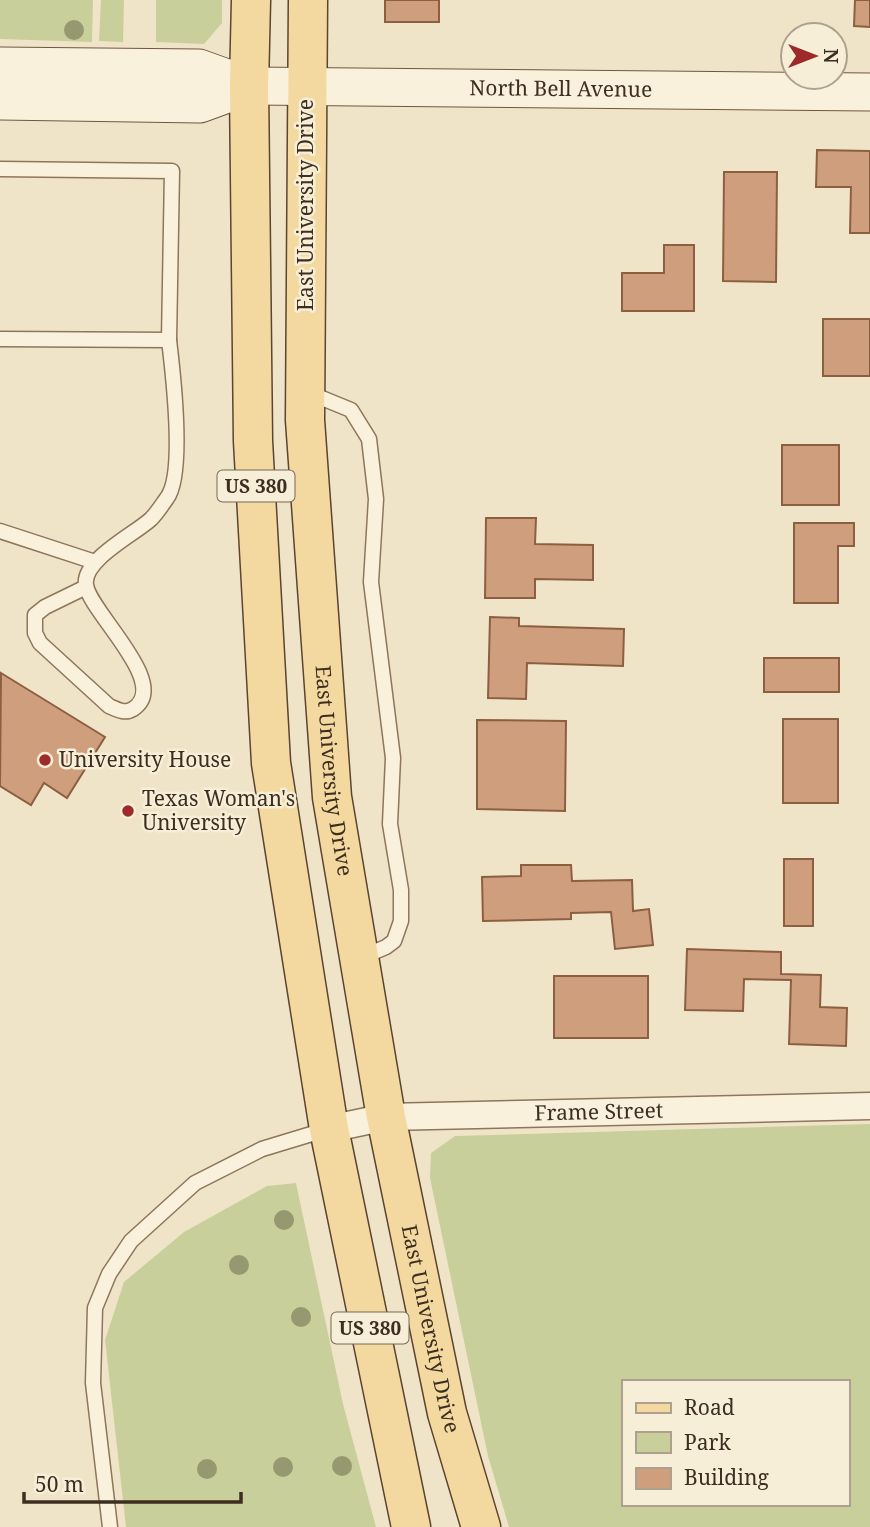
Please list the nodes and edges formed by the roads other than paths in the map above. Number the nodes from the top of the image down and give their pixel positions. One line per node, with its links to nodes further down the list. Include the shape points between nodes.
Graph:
1 (251, 0): 4 (main road, US 380)
2 (309, 0): 5 (main road, East University Drive / US 380)
3 (0, 66): 4 (main road, North Bell Avenue, via 199,68)
4 (249, 86): 5 (main road, North Bell Avenue); 7 (main road, North Bell Avenue, via 200,104); 18 (main road, US 380, via 253,441 271,763)
5 (307, 88): 6 (main road, North Bell Avenue); 11 (main road, East University Drive / US 380)
6 (870, 92)
7 (0, 101)
8 (0, 170): 10 (lane, via 172,171)
9 (0, 339): 10 (lane)
10 (169, 340): 13 (lane, via 175,391 175,482 151,518)
11 (305, 391): 15 (main road, East University Drive / US 380, via 332,797); 15 (lane, via 351,410 369,439 376,499 372,582 393,758 390,824 401,890 401,922 394,941)
12 (0, 531): 13 (lane)
13 (95, 562): 14 (lane)
14 (86, 587): 14 (lane, via 139,671 144,693 131,711 109,706 40,643 35,633 35,615)
15 (359, 958): 17 (main road, East University Drive / US 380)
16 (870, 1106): 17 (street, Frame Street)
17 (386, 1117): 18 (street, Frame Street); 21 (main road, East University Drive / US 380, via 447,1413)
18 (329, 1129): 19 (lane, via 262,1149 195,1183 131,1241 109,1274 95,1308 93,1383); 20 (main road, US 380)
19 (110, 1527)
20 (411, 1527)
21 (481, 1527)

